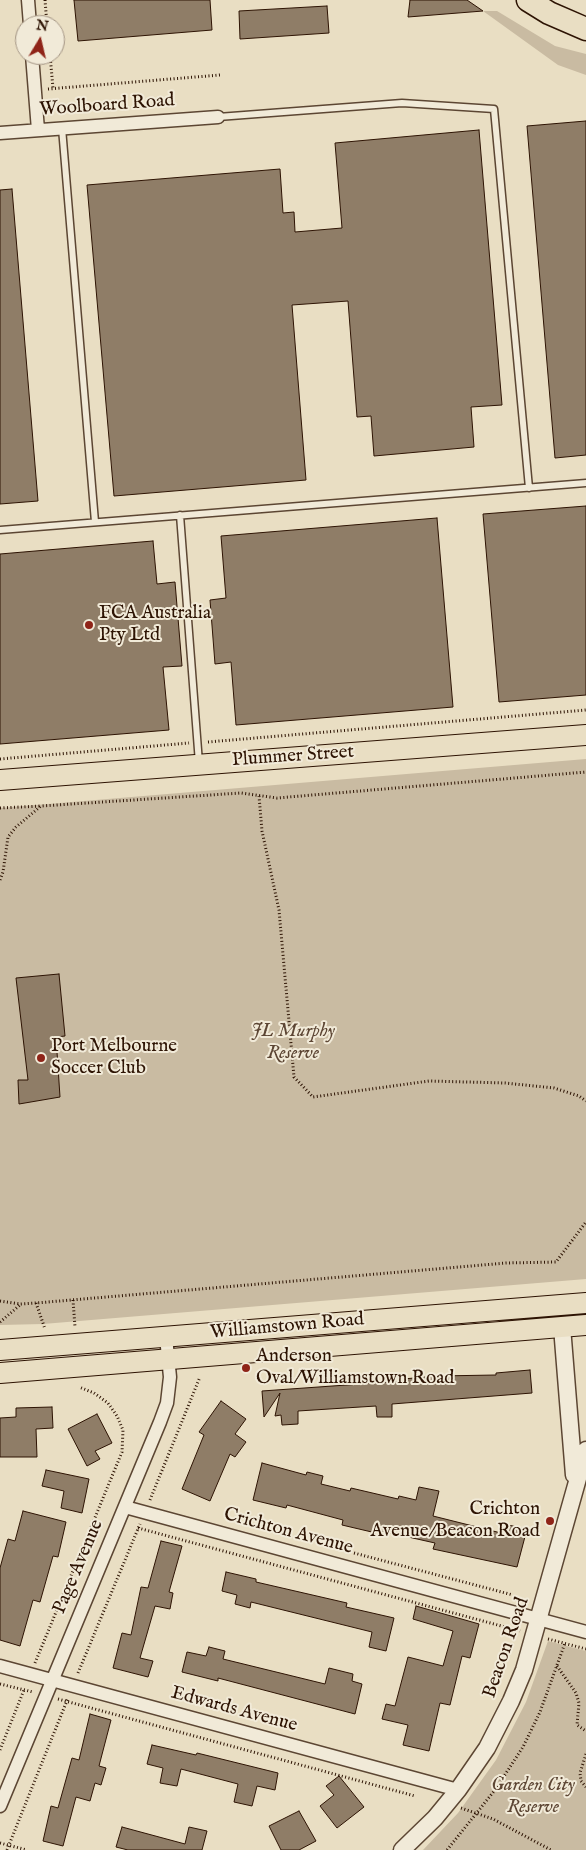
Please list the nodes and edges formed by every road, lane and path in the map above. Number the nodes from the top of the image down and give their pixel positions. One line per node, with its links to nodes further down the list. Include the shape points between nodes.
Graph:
1 (28, 0): 4 (street)
2 (45, 0): 5 (path)
3 (528, 0): 6 (highway)
4 (29, 15)
5 (47, 15)
6 (586, 29)
7 (33, 65): 11 (street)
8 (51, 65): 10 (path)
9 (220, 74): 10 (path)
10 (53, 88): 11 (path)
11 (35, 90): 14 (street)
12 (218, 117): 13 (street, Woolboard Road); 17 (lane, via 402,103 494,109)
13 (62, 128): 14 (street, Woolboard Road); 19 (lane)
14 (38, 130): 15 (street, Woolboard Road)
15 (0, 133)
16 (586, 483): 17 (lane)
17 (529, 488): 18 (lane)
18 (180, 515): 19 (lane); 23 (lane)
19 (95, 522): 20 (lane)
20 (0, 530)
21 (586, 710): 23 (path)
22 (586, 735): 25 (main road, Plummer Street)
23 (197, 743): 24 (path); 25 (lane)
24 (0, 759)
25 (199, 764): 27 (main road, Plummer Street)
26 (586, 772): 28 (path, via 277,798)
27 (0, 780)
28 (259, 796): 29 (path, via 240,793); 32 (path, via 262,831 279,910 294,1077 314,1097 429,1081 554,1088)
29 (42, 806): 30 (path); 31 (path, via 16,827 8,838)
30 (0, 808)
31 (0, 880)
32 (586, 1101)
33 (586, 1222): 34 (path, via 556,1262 506,1262)
34 (73, 1300): 37 (path); 39 (path)
35 (0, 1301): 36 (path)
36 (20, 1304): 37 (path); 40 (path)
37 (36, 1304): 44 (path)
38 (581, 1305): 42 (main road, Williamstown Road); 43 (main road, Williamstown Road)
39 (75, 1321)
40 (0, 1322)
41 (586, 1325): 42 (main road, Williamstown Road)
42 (562, 1327): 46 (main road, Williamstown Road); 51 (street, Beacon Road)
43 (166, 1337): 44 (main road, Williamstown Road); 46 (street, Page Avenue)
44 (49, 1346): 45 (main road, Williamstown Road)
45 (0, 1350)
46 (169, 1358): 47 (main road, Williamstown Road); 52 (street, Page Avenue, via 166,1403)
47 (0, 1373)
48 (200, 1377): 53 (path)
49 (79, 1388): 61 (path, via 108,1403 117,1416 122,1430 122,1452)
50 (586, 1450): 51 (street, Beacon Road)
51 (574, 1488): 55 (street, Beacon Road)
52 (124, 1507): 53 (street, Crichton Avenue); 62 (street, Page Avenue)
53 (144, 1513): 54 (path); 55 (street, Crichton Avenue)
54 (138, 1528): 55 (path); 64 (path)
55 (537, 1627): 56 (street, Crichton Avenue); 57 (path); 72 (street, Beacon Road, via 511,1701 487,1748)
56 (586, 1632)
57 (565, 1643): 58 (path); 59 (path)
58 (586, 1649)
59 (557, 1665): 68 (path, via 576,1693 579,1703 577,1725); 76 (path, via 530,1734)
60 (0, 1666): 61 (street, Edwards Avenue)
61 (31, 1674): 62 (street, Edwards Avenue); 65 (path)
62 (51, 1680): 64 (street, Edwards Avenue); 66 (street, Page Avenue)
63 (0, 1684): 65 (path)
64 (73, 1686): 67 (path); 72 (street, Edwards Avenue)
65 (24, 1690): 66 (path); 69 (path)
66 (45, 1696): 67 (path); 75 (street, Page Avenue)
67 (67, 1702): 73 (path); 78 (path)
68 (586, 1731)
69 (0, 1750)
70 (586, 1754): 71 (path, via 580,1777)
71 (586, 1787)
72 (458, 1790): 74 (street, Beacon Road)
73 (415, 1796)
74 (446, 1805): 76 (path); 81 (street, Beacon Road)
75 (0, 1806)
76 (478, 1813): 82 (path); 83 (path)
77 (0, 1843): 78 (path)
78 (8, 1845): 79 (path); 80 (path)
79 (7, 1850)
80 (27, 1850)
81 (402, 1850)
82 (447, 1850)
83 (551, 1850)

